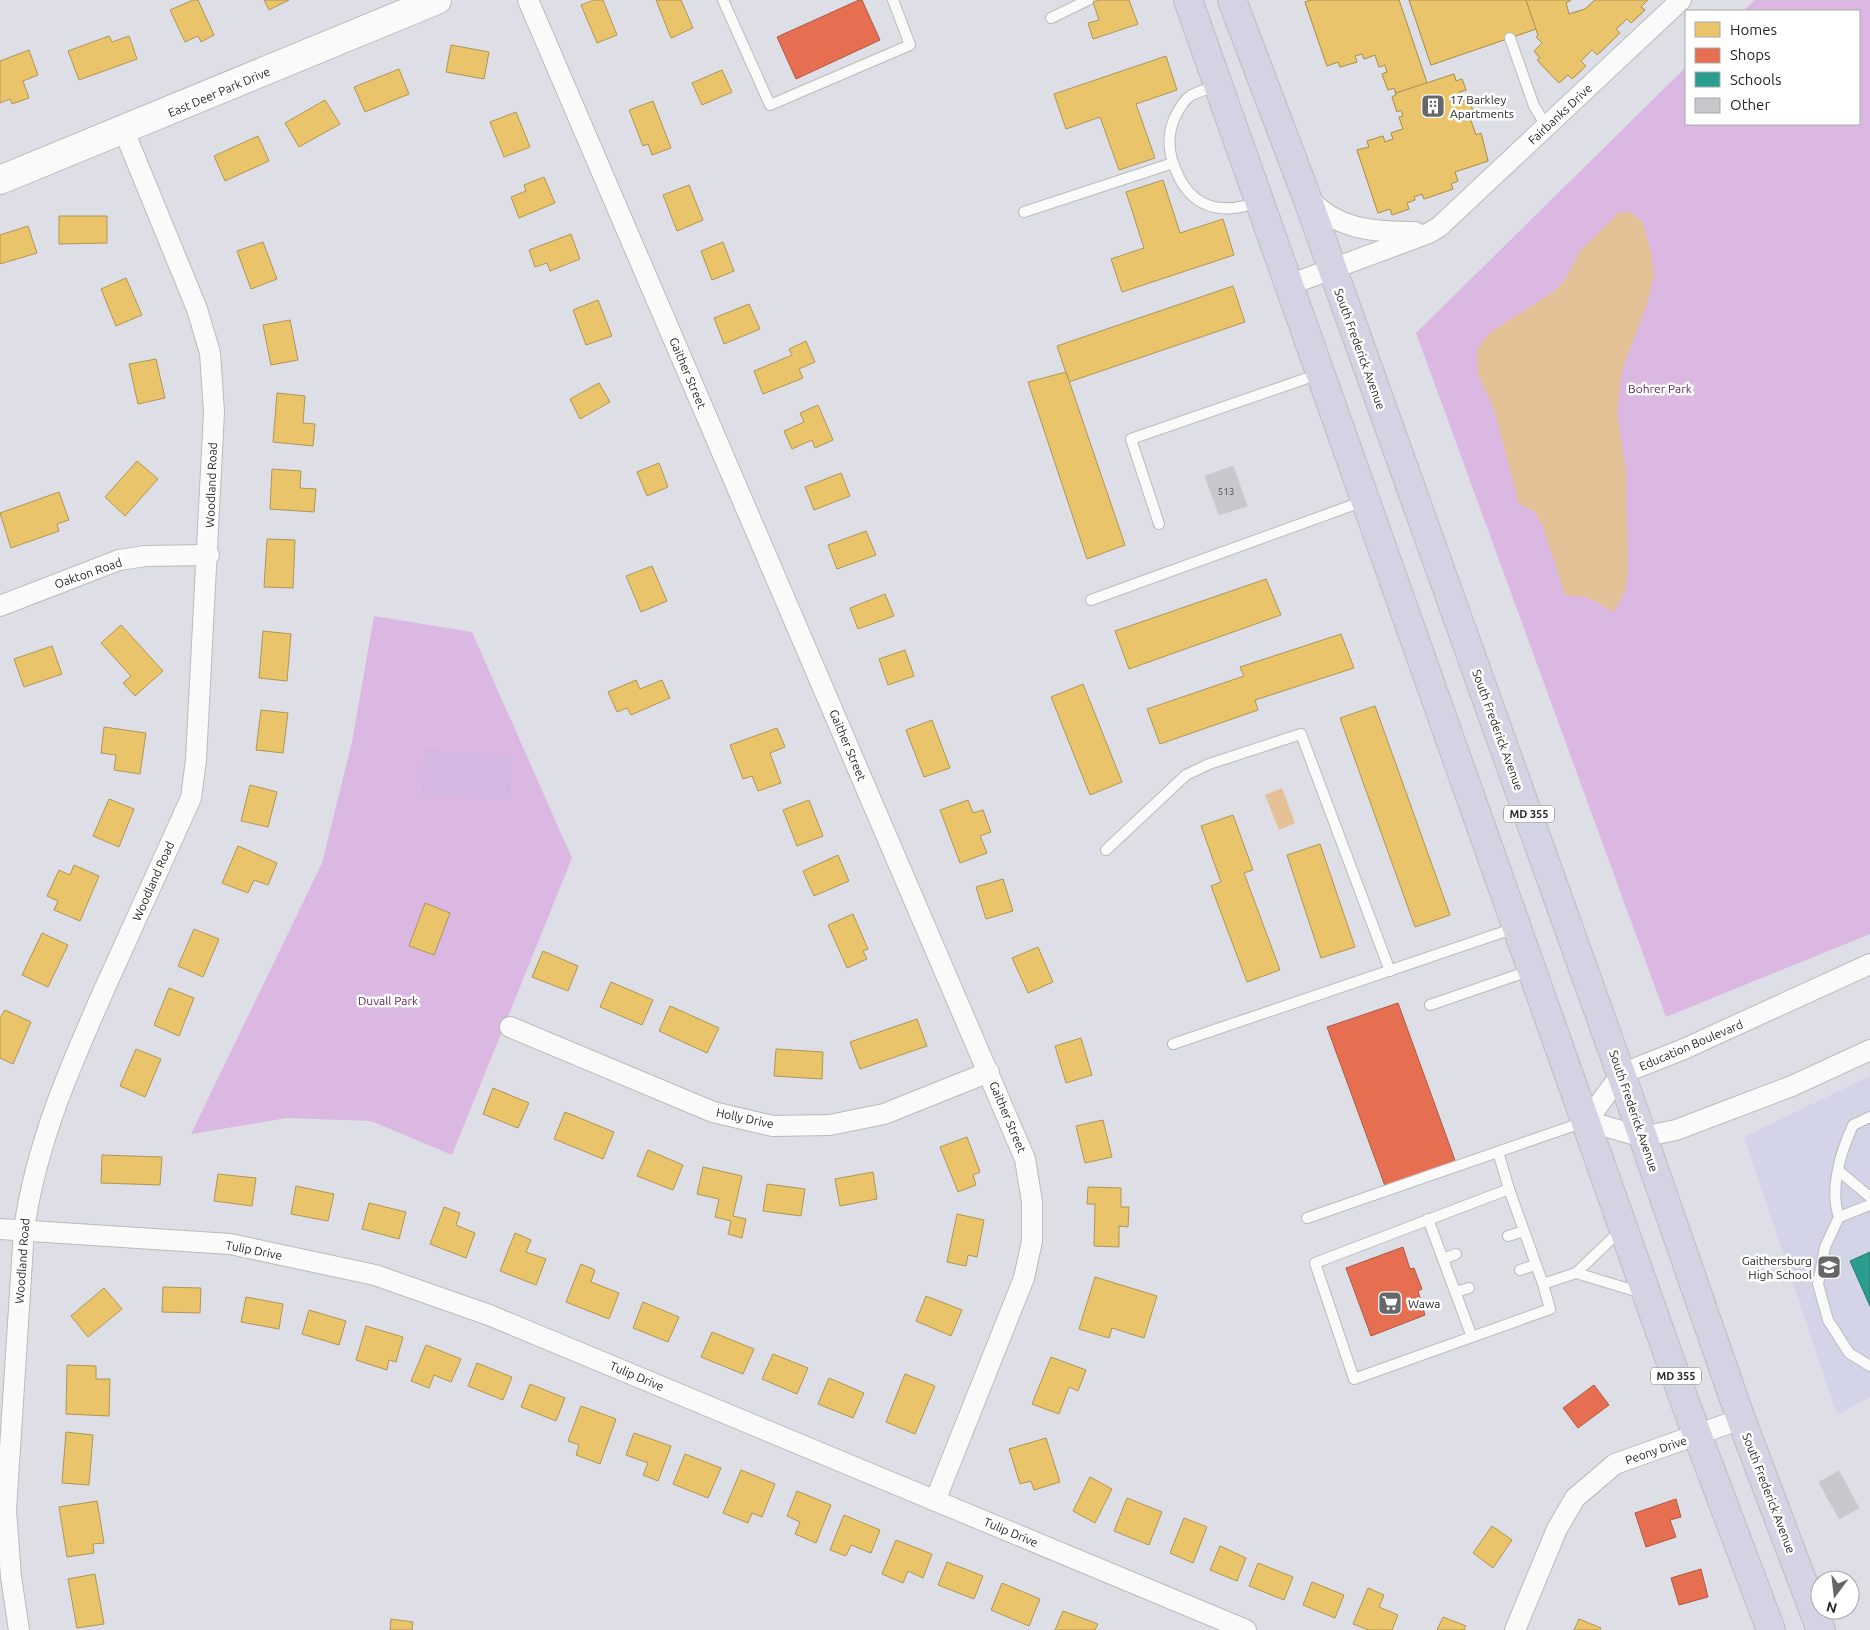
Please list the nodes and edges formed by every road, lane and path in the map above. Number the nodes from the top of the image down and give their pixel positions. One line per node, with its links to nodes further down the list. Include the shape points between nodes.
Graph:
1 (436, 0): 13 (street, East Deer Park Drive)
2 (528, 0): 37 (street, Gaither Street)
3 (723, 0): 4 (lane, via 770,105 910,45)
4 (893, 0)
5 (1088, 0): 9 (lane)
6 (1188, 0): 11 (main road, MD 355)
7 (1232, 0): 16 (main road, South Frederick Avenue / MD 355)
8 (1681, 0): 12 (street, Fairbanks Drive)
9 (1051, 18)
10 (1510, 38): 12 (lane, via 1534,106)
11 (1219, 86): 14 (lane, via 1190,96 1182,104 1171,126); 17 (main road, MD 355)
12 (1547, 127): 19 (street, Fairbanks Drive)
13 (124, 131): 15 (street, East Deer Park Drive); 25 (street, Woodland Road, via 197,309 210,353 214,412)
14 (1172, 163): 17 (lane, via 1184,188 1202,203 1230,209); 18 (lane)
15 (0, 180)
16 (1306, 195): 19 (street, via 1336,220 1360,229 1416,232); 20 (main road, South Frederick Avenue / MD 355)
17 (1259, 202): 21 (main road, MD 355)
18 (1024, 212)
19 (1439, 227): 20 (street, Fairbanks Drive)
20 (1332, 269): 21 (street, Fairbanks Drive); 38 (main road, South Frederick Avenue / MD 355)
21 (1289, 285): 22 (main road, MD 355)
22 (1319, 374): 23 (main road, MD 355); 24 (lane, via 1131,440)
23 (1365, 501): 26 (lane); 29 (main road, MD 355)
24 (1159, 524)
25 (209, 555): 27 (street, Oakton Road, via 145,556 119,560); 52 (street, Woodland Road, via 191,798 64,1079 39,1157)
26 (1091, 600)
27 (0, 606)
28 (1106, 850): 32 (lane, via 1186,775 1301,734)
29 (1518, 927): 31 (main road, MD 355); 32 (lane)
30 (1870, 964): 38 (street, Education Boulevard)
31 (1533, 970): 33 (lane); 40 (main road, MD 355)
32 (1390, 971): 35 (lane)
33 (1430, 1006)
34 (510, 1027): 37 (street, Holly Drive, via 713,1112 773,1126 830,1125 884,1114)
35 (1173, 1044)
36 (1870, 1050): 41 (street, via 1744,1106 1676,1130)
37 (989, 1072): 68 (street, Gaither Street, via 1025,1159 1032,1202 1032,1241 1024,1278)
38 (1622, 1074): 40 (street); 41 (main road, South Frederick Avenue / MD 355)
39 (1870, 1117): 43 (lane, via 1853,1125 1843,1147)
40 (1587, 1121): 41 (street); 42 (lane); 50 (main road, MD 355)
41 (1642, 1137): 66 (main road, South Frederick Avenue / MD 355)
42 (1498, 1152): 44 (lane); 48 (lane)
43 (1839, 1172): 45 (lane); 47 (lane, via 1836,1189)
44 (1509, 1188): 49 (lane); 53 (lane)
45 (1870, 1197)
46 (1870, 1205): 47 (lane)
47 (1840, 1217): 65 (lane, via 1825,1247 1818,1284 1828,1320 1849,1353)
48 (1307, 1218)
49 (1428, 1220): 56 (lane); 64 (lane, via 1315,1263 1354,1379)
50 (1624, 1226): 59 (lane); 63 (main road, MD 355)
51 (0, 1229): 52 (street, Tulip Drive)
52 (24, 1230): 68 (street, Tulip Drive, via 230,1244 375,1275 489,1315); 70 (street, Woodland Road, via 6,1510)
53 (1524, 1230): 54 (lane); 57 (lane)
54 (1508, 1236)
55 (1456, 1254): 56 (lane)
56 (1443, 1259): 62 (lane)
57 (1535, 1265): 58 (lane); 60 (lane)
58 (1520, 1270)
59 (1576, 1273): 60 (lane); 63 (lane)
60 (1543, 1284): 64 (lane, via 1550,1309)
61 (1468, 1288): 62 (lane)
62 (1456, 1292): 64 (lane)
63 (1648, 1295): 67 (main road, MD 355)
64 (1472, 1337)
65 (1870, 1366)
66 (1742, 1419): 67 (street, Peony Drive); 74 (main road, South Frederick Avenue / MD 355)
67 (1697, 1435): 72 (street, Peony Drive, via 1615,1464 1576,1498 1557,1529); 73 (main road, MD 355)
68 (936, 1501): 69 (street, Tulip Drive)
69 (1206, 1622): 71 (street, Tulip Drive)
70 (19, 1630)
71 (1246, 1630)
72 (1515, 1630)
73 (1771, 1630)
74 (1821, 1630)

